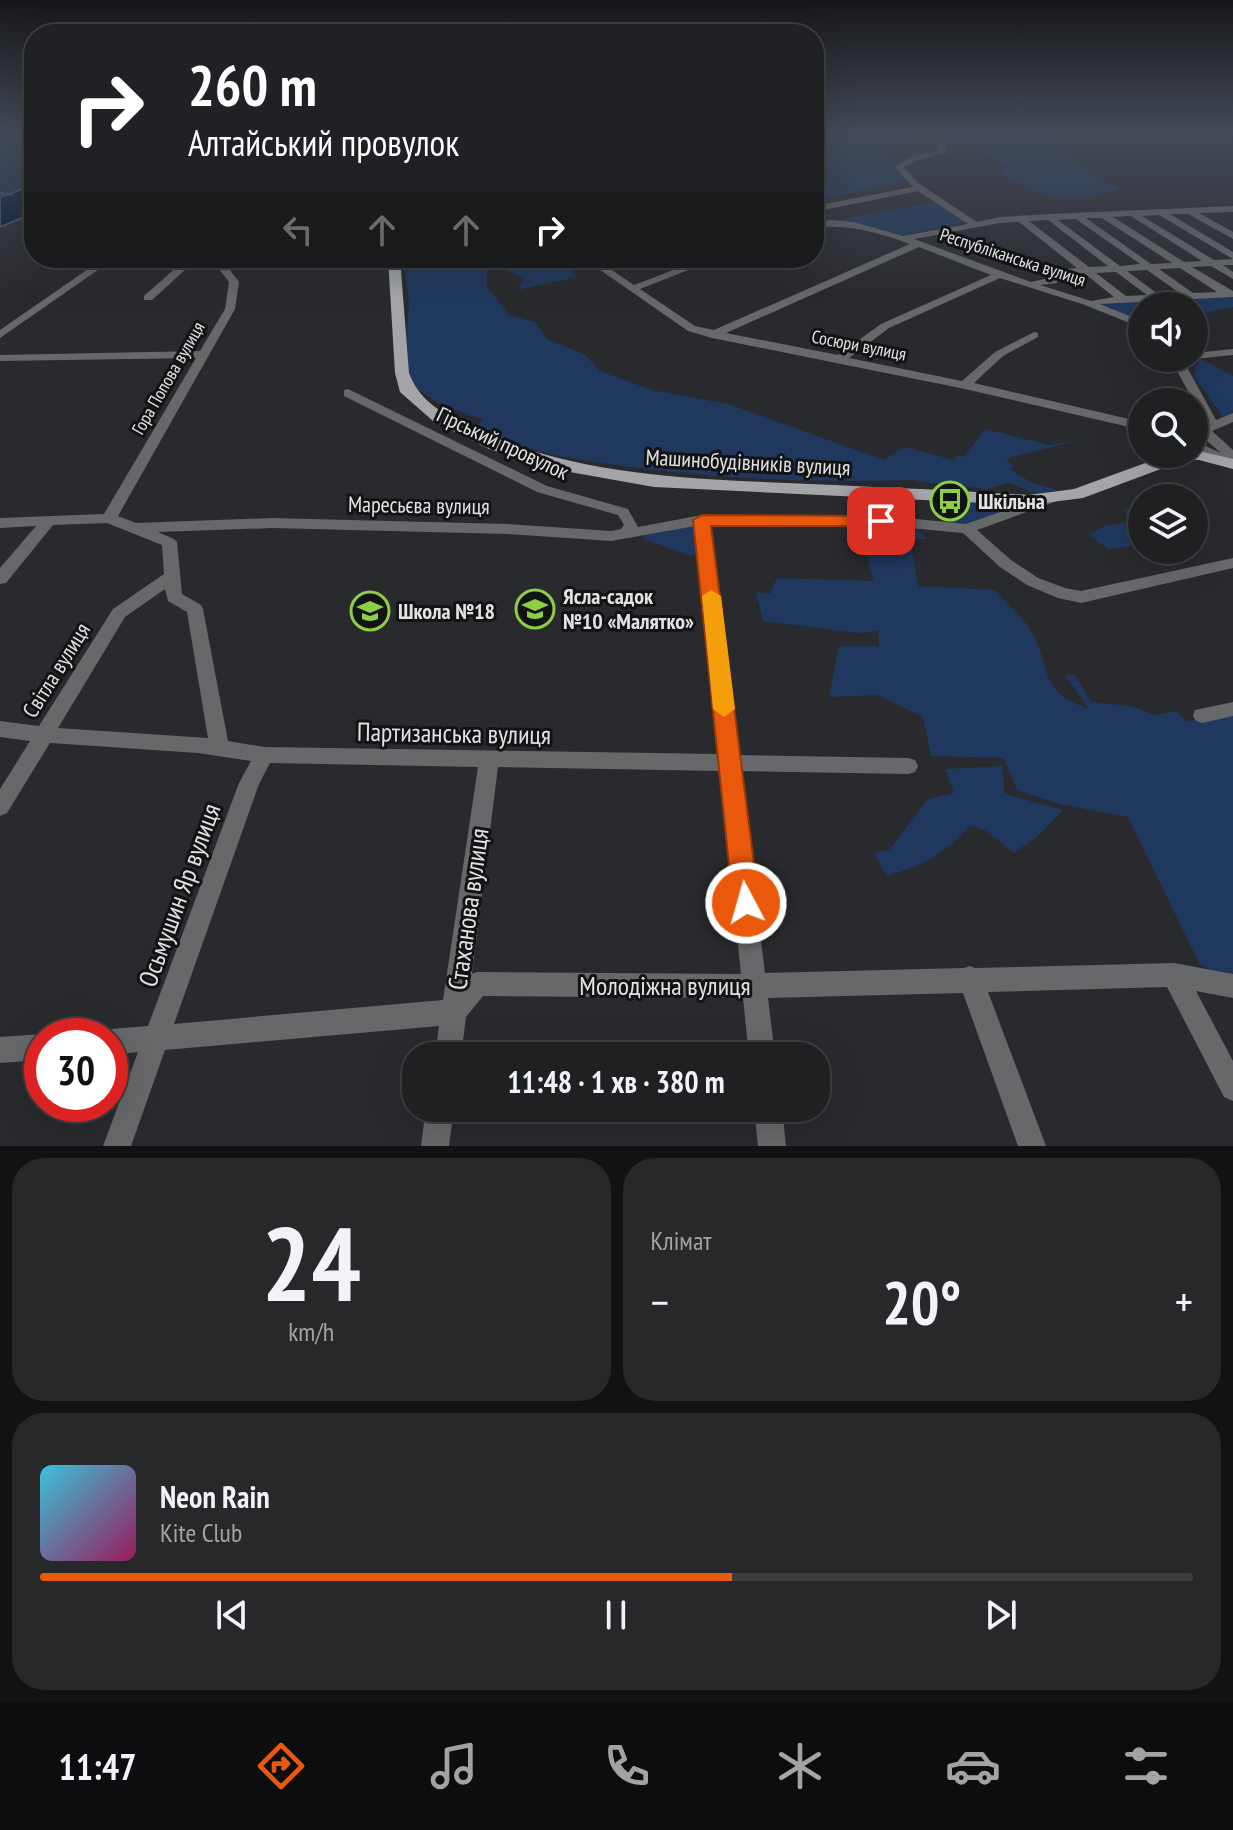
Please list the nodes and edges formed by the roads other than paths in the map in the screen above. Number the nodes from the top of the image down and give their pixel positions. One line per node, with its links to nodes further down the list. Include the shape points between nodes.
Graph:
1 (919, 188): 2 (street); 14 (street)
2 (824, 207)
3 (1217, 209): 4 (street); 5 (street); 11 (street)
4 (1233, 209)
5 (1190, 211): 6 (street); 16 (street)
6 (1161, 212): 7 (street); 19 (street)
7 (1132, 213): 8 (street); 21 (street)
8 (1104, 215): 9 (street); 22 (street)
9 (1077, 216): 10 (street); 23 (street)
10 (1049, 217): 12 (street); 30 (street)
11 (1233, 218)
12 (1021, 219): 14 (street); 31 (street)
13 (824, 223): 17 (street, Республіканська вулиця)
14 (973, 223): 15 (street); 17 (street)
15 (983, 231)
16 (1233, 236)
17 (901, 239): 18 (street, Республіканська вулиця)
18 (916, 245): 32 (street, Республіканська вулиця); 46 (street)
19 (1233, 256)
20 (1233, 262): 21 (street)
21 (1211, 263): 22 (street); 33 (street)
22 (1181, 265): 23 (street); 38 (street)
23 (1149, 266): 30 (street); 37 (street)
24 (96, 268): 45 (street)
25 (182, 268): 40 (street)
26 (228, 268): 49 (street, Гора Попова вулиця, via 234,282 230,309)
27 (395, 268): 61 (main road, Машинобудівників вулиця, via 408,392 439,418 520,455 695,486)
28 (602, 268): 35 (street, Сосюри вулиця)
29 (687, 268): 35 (street)
30 (1116, 268): 31 (street); 36 (street)
31 (1086, 269): 34 (street, via 1056,272 1048,282); 41 (street)
32 (1000, 275): 34 (street, Республіканська вулиця); 52 (street, via 885,326)
33 (1233, 276)
34 (1022, 281): 43 (street, Республіканська вулиця)
35 (631, 289): 46 (street, Сосюри вулиця, via 683,326)
36 (1149, 292)
37 (1185, 292)
38 (1230, 294): 39 (street)
39 (1208, 295)
40 (148, 298)
41 (1123, 299): 42 (street); 43 (street)
42 (1128, 299)
43 (1089, 301): 44 (street, Республіканська вулиця)
44 (1128, 319)
45 (0, 335)
46 (712, 335): 52 (street, Сосюри вулиця)
47 (1034, 335): 53 (street, via 999,354)
48 (1233, 352): 50 (street)
49 (203, 354): 51 (street); 62 (street, Гора Попова вулиця)
50 (1208, 356)
51 (0, 358)
52 (840, 359): 53 (street, Сосюри вулиця)
53 (965, 385): 56 (street, Сосюри вулиця)
54 (348, 393): 68 (street, Гірський провулок, via 542,489 623,512 631,525)
55 (1233, 417): 57 (street)
56 (1128, 423)
57 (1208, 425)
58 (1208, 436): 60 (street)
59 (1208, 451): 60 (street)
60 (1233, 462): 61 (main road, Машинобудівників вулиця, via 1183,455)
61 (1052, 498): 67 (street)
62 (109, 518): 64 (street); 66 (street)
63 (702, 520): 67 (street, Маресьєва вулиця, via 887,521); 68 (street, Маресьєва вулиця); 79 (street)
64 (48, 521): 65 (street); 71 (street)
65 (0, 523)
66 (135, 528): 68 (street, Маресьєва вулиця, via 272,523); 70 (street, via 169,542)
67 (967, 529): 69 (street, via 1012,571 1063,595 1081,597)
68 (627, 533)
69 (1233, 563)
70 (173, 575): 75 (street, Світла вулиця, via 119,613); 76 (street, via 174,597 195,609)
71 (0, 579)
72 (1233, 709): 73 (street)
73 (1202, 715)
74 (0, 729): 75 (street, Партизанська вулиця)
75 (43, 736): 76 (street, Партизанська вулиця); 81 (street, Світла вулиця)
76 (219, 745): 77 (street, Партизанська вулиця)
77 (264, 755): 78 (street, Партизанська вулиця); 87 (street, Осьмушин Яр вулиця, via 249,783)
78 (489, 761): 79 (street, Партизанська вулиця); 86 (street, Стаханова вулиця)
79 (730, 763): 80 (street, Партизанська вулиця); 84 (street)
80 (908, 766)
81 (0, 807)
82 (1174, 975): 83 (street, Молодіжна вулиця); 85 (street, Молодіжна вулиця); 93 (street)
83 (970, 978): 84 (street, Молодіжна вулиця); 99 (street)
84 (755, 986): 86 (street, Молодіжна вулиця, via 477,984); 90 (street)
85 (1233, 986)
86 (454, 1012): 87 (street); 89 (street, Стаханова вулиця)
87 (157, 1039): 88 (street); 96 (street, Осьмушин Яр вулиця)
88 (128, 1041)
89 (450, 1042)
90 (761, 1042)
91 (24, 1048): 92 (street)
92 (0, 1050)
93 (1233, 1088)
94 (438, 1122): 97 (street)
95 (769, 1122): 98 (street)
96 (117, 1146)
97 (435, 1146)
98 (772, 1146)
99 (1032, 1146)

